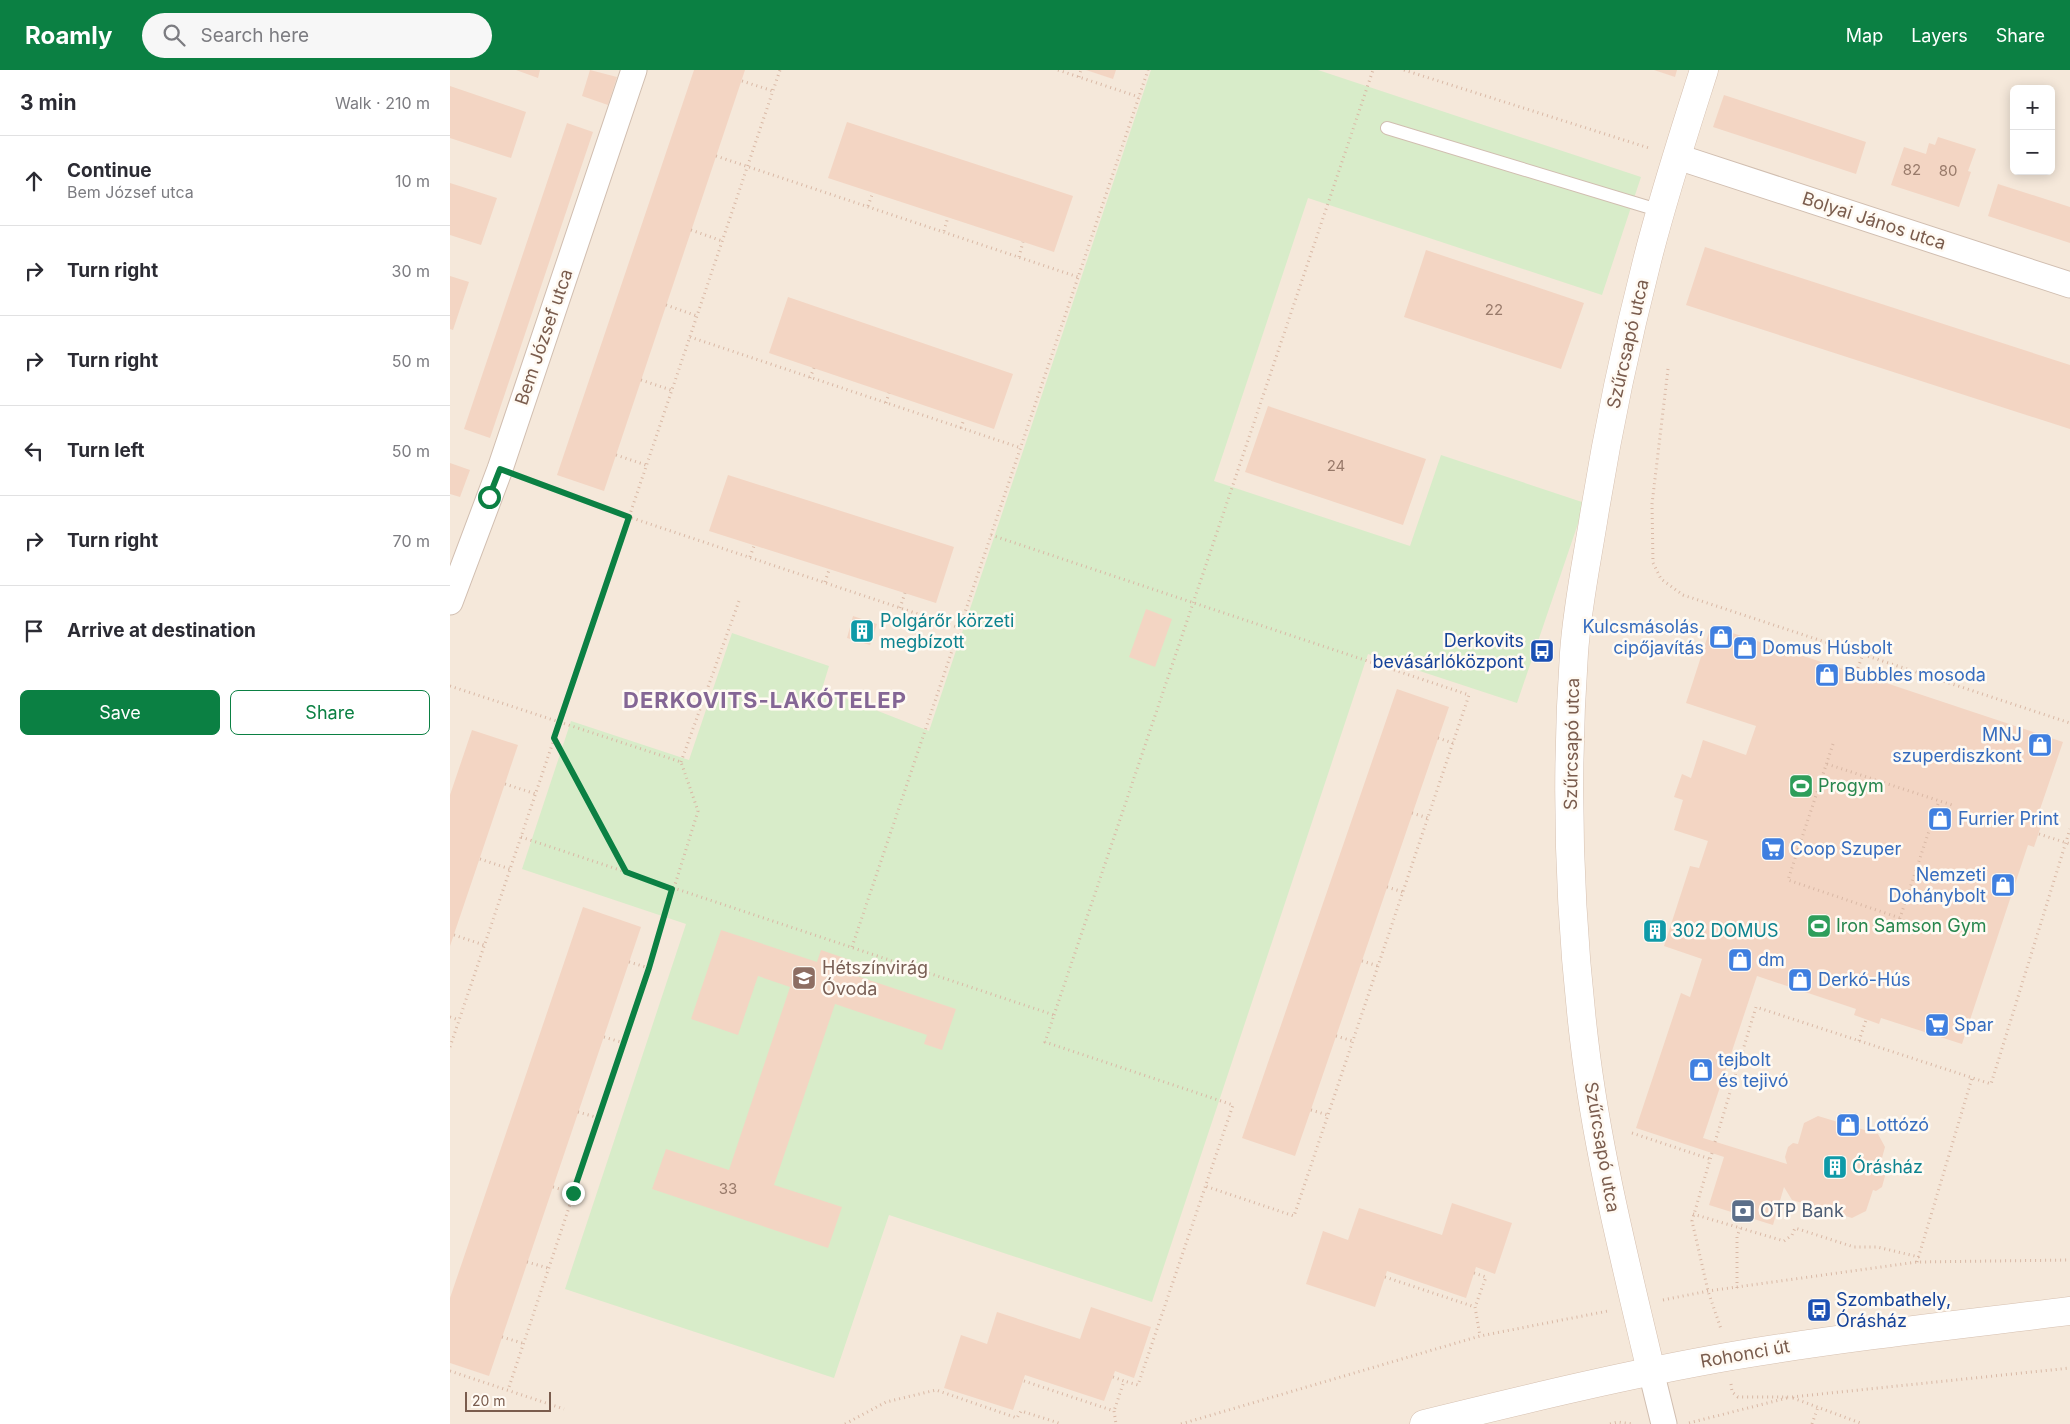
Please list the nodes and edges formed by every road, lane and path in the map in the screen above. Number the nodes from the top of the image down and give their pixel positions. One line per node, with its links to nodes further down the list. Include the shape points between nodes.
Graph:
1 (634, 70): 43 (street, Bem József utca)
2 (780, 70): 11 (path)
3 (1058, 70): 9 (path)
4 (1081, 70): 9 (path)
5 (1148, 70): 12 (path)
6 (1373, 70): 53 (path)
7 (1404, 70): 15 (path)
8 (1704, 70): 15 (street, Szűrcsapó utca)
9 (1079, 77): 12 (path)
10 (742, 81): 11 (path)
11 (772, 91): 16 (path)
12 (1139, 97): 26 (path)
13 (1387, 128): 19 (lane)
14 (716, 156): 16 (path)
15 (1678, 157): 19 (street, Szűrcsapó utca); 27 (street, Bolyai János utca)
16 (747, 166): 18 (path); 23 (path)
17 (873, 192): 18 (path)
18 (868, 206): 22 (path)
19 (1661, 211): 125 (street, Szűrcsapó utca, via 1624,354 1604,450 1574,651 1570,734 1573,920 1584,1038 1599,1141)
20 (948, 217): 22 (path)
21 (691, 230): 23 (path)
22 (944, 231): 25 (path)
23 (722, 241): 29 (path)
24 (1023, 242): 25 (path)
25 (1019, 257): 26 (path)
26 (1078, 277): 40 (path)
27 (2070, 285)
28 (666, 305): 29 (path)
29 (697, 316): 30 (path)
30 (690, 337): 33 (path); 35 (path)
31 (814, 368): 33 (path)
32 (1668, 369): 56 (path, via 1652,504 1652,563 1661,579 1683,595)
33 (810, 378): 37 (path)
34 (641, 380): 35 (path)
35 (671, 390): 42 (path)
36 (889, 394): 37 (path)
37 (886, 403): 39 (path)
38 (964, 419): 39 (path)
39 (961, 428): 40 (path)
40 (1021, 448): 45 (path)
41 (616, 455): 42 (path)
42 (646, 465): 44 (path)
43 (500, 469): 44 (path); 52 (street, Bem József utca)
44 (629, 517): 47 (path); 59 (path)
45 (991, 535): 53 (path); 55 (path)
46 (754, 546): 47 (path)
47 (750, 557): 49 (path)
48 (829, 570): 49 (path)
49 (825, 582): 54 (path)
50 (905, 594): 54 (path)
51 (739, 601): 65 (path)
52 (450, 602)
53 (1193, 603): 63 (path, via 1469,695); 92 (path)
54 (900, 608): 55 (path)
55 (960, 628): 87 (path)
56 (1863, 654): 57 (path); 60 (path)
57 (1858, 668)
58 (450, 686): 59 (path)
59 (559, 722): 61 (path); 65 (path)
60 (2070, 722)
61 (554, 738): 68 (path); 79 (path)
62 (1438, 738): 63 (path)
63 (1453, 743): 72 (path)
64 (1833, 744): 66 (path)
65 (680, 762): 81 (path, via 698,811)
66 (1827, 764): 69 (path); 83 (path, via 1788,880)
67 (505, 784): 68 (path)
68 (536, 794): 75 (path)
69 (1939, 801): 70 (path); 83 (path)
70 (1952, 805)
71 (1412, 812): 72 (path)
72 (1428, 818): 82 (path)
73 (2070, 830): 76 (path)
74 (2039, 834): 76 (path)
75 (521, 837): 78 (path); 79 (path)
76 (2068, 843): 102 (path, via 1991,1084)
77 (480, 859): 78 (path)
78 (510, 869): 86 (path)
79 (626, 872): 81 (path)
80 (1387, 887): 82 (path)
81 (672, 889): 87 (path); 91 (path)
82 (1403, 892): 90 (path)
83 (1900, 918): 84 (path)
84 (1895, 933)
85 (454, 935): 86 (path)
86 (484, 944): 94 (path)
87 (852, 947): 92 (path)
88 (1362, 961): 90 (path)
89 (629, 962): 91 (path)
90 (1378, 966): 98 (path)
91 (649, 968): 100 (path)
92 (1054, 1015): 111 (path, via 1045,1042 1233,1104)
93 (450, 1017): 94 (path)
94 (459, 1020): 101 (path)
95 (1866, 1020): 99 (path)
96 (1336, 1036): 98 (path)
97 (604, 1037): 100 (path)
98 (1353, 1041): 105 (path)
99 (1859, 1041): 102 (path); 108 (path, via 1756,1007)
100 (624, 1043): 106 (path)
101 (450, 1047)
102 (1972, 1078): 116 (path)
103 (1311, 1110): 105 (path)
104 (578, 1112): 106 (path)
105 (1328, 1115): 111 (path, via 1294,1216)
106 (599, 1118): 113 (path)
107 (1632, 1133): 110 (path)
108 (1715, 1142)
109 (1712, 1153): 110 (path)
110 (1710, 1159): 114 (path)
111 (1205, 1186): 136 (path, via 1138,1385)
112 (553, 1187): 113 (path)
113 (573, 1193): 120 (path)
114 (1693, 1214): 115 (path); 124 (path)
115 (1740, 1228): 116 (path, via 1784,1240 1792,1235 1795,1228 1854,1246 1877,1247); 123 (path, via 1737,1237)
116 (1919, 1257): 119 (path)
117 (2070, 1260): 119 (path)
118 (527, 1262): 120 (path)
119 (1917, 1262): 123 (path)
120 (548, 1268): 130 (path)
121 (1474, 1273): 126 (path, via 1486,1276)
122 (1385, 1277): 126 (path)
123 (1737, 1288): 124 (path)
124 (1708, 1292): 125 (path); 131 (path)
125 (1636, 1306): 128 (path); 134 (street, Szűrcsapó utca)
126 (1475, 1307): 128 (path)
127 (2070, 1311): 131 (street, Rohonci út)
128 (1480, 1336): 146 (path)
129 (502, 1337): 130 (path)
130 (522, 1343): 138 (path)
131 (1730, 1356): 134 (street, Rohonci út); 139 (path, via 1732,1392 1738,1397)
132 (2070, 1368): 139 (path)
133 (450, 1371): 138 (path)
134 (1651, 1371): 147 (street, Rohonci út); 150 (street, Szűrcsapó utca)
135 (1113, 1377): 136 (path)
136 (1124, 1380): 142 (path)
137 (1024, 1381): 142 (path)
138 (508, 1390): 141 (path)
139 (1792, 1397): 140 (path); 151 (path)
140 (1818, 1407): 152 (path); 153 (path)
141 (564, 1409)
142 (1114, 1411): 145 (path)
143 (845, 1424): 144 (path, via 886,1402 936,1390 1017,1418 1021,1411)
144 (1062, 1424)
145 (1116, 1424)
146 (1181, 1424)
147 (1424, 1424)
148 (1610, 1424): 149 (path)
149 (1633, 1424)
150 (1664, 1424)
151 (1687, 1424)
152 (1812, 1424)
153 (1863, 1424)

